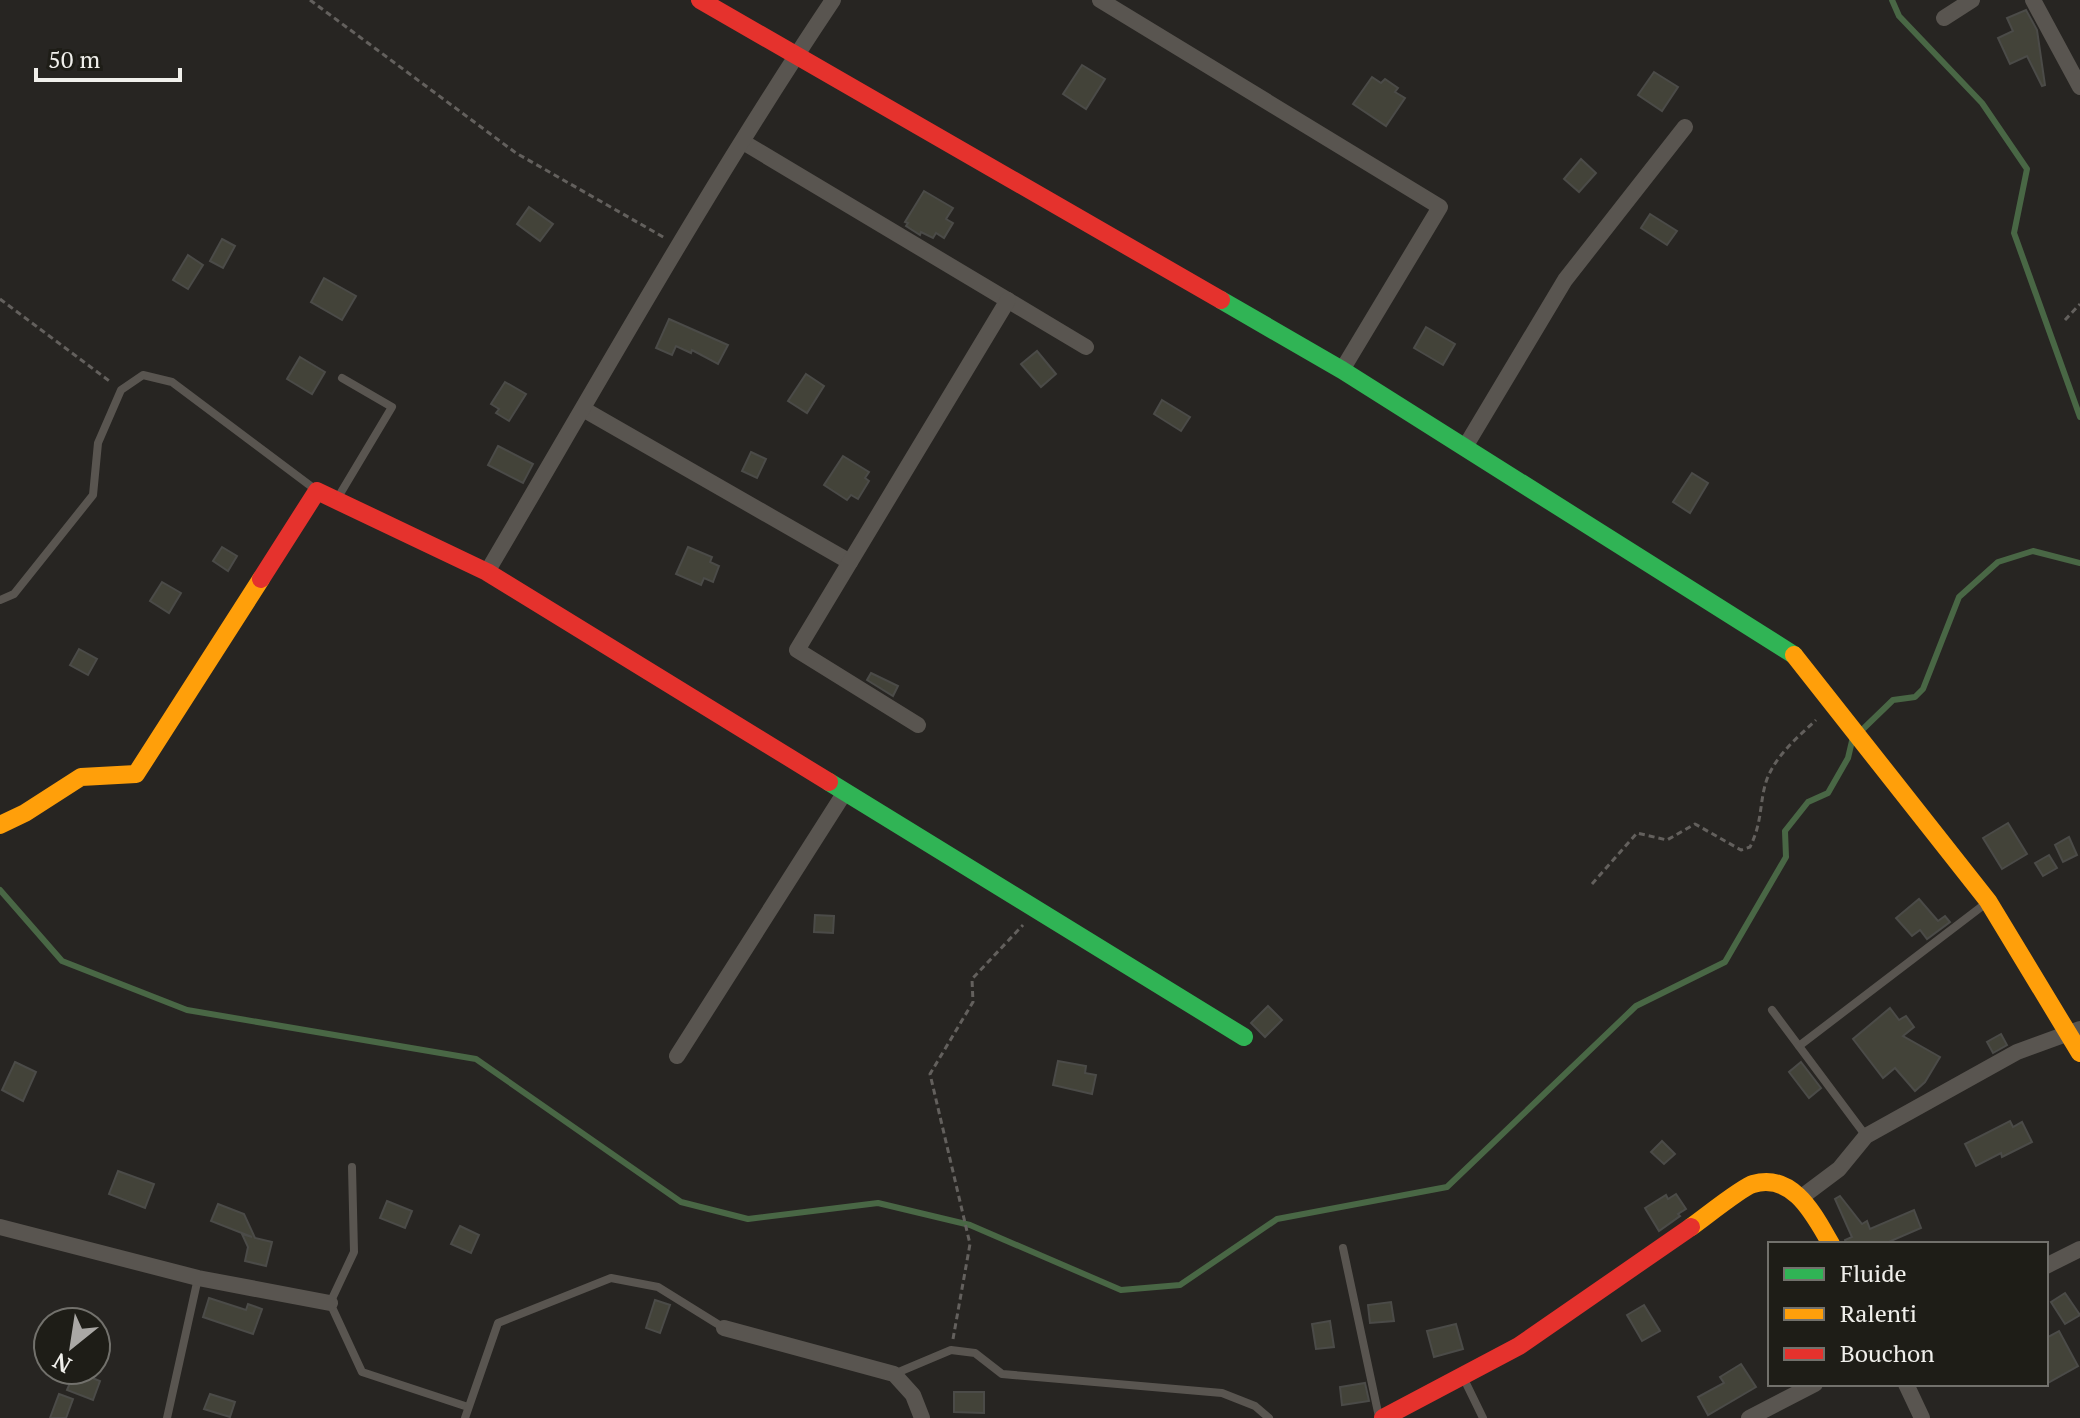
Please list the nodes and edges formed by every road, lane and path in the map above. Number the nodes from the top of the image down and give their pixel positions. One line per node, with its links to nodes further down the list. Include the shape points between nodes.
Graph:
1 (310, 0): 12 (path, via 516,153)
2 (700, 0): 8 (street)
3 (833, 0): 8 (street)
4 (1100, 0): 18 (street, via 1440,207)
5 (1972, 0): 7 (street)
6 (2033, 0): 9 (street)
7 (1944, 18)
8 (795, 57): 11 (street); 18 (street)
9 (2080, 87)
10 (1685, 127): 22 (street, via 1565,280)
11 (743, 142): 12 (street); 14 (street)
12 (679, 246): 21 (street)
13 (0, 299): 20 (path)
14 (1008, 300): 17 (street); 25 (street)
15 (2080, 304): 16 (path)
16 (2065, 320)
17 (1086, 347)
18 (1342, 370): 22 (street)
19 (342, 378): 24 (lane, via 392,407)
20 (121, 390): 23 (lane, via 143,375 172,382); 27 (lane, via 98,443 93,495 14,594)
21 (583, 409): 25 (street); 26 (street)
22 (1465, 447): 28 (street, via 1791,651)
23 (317, 491): 24 (street); 31 (street, via 136,774 81,777)
24 (336, 500): 26 (street)
25 (850, 562): 29 (street, via 797,650)
26 (487, 572): 30 (street)
27 (0, 600)
28 (1833, 703): 32 (path, via 1783,750 1767,780 1759,829 1750,847 1741,850 1695,824 1667,840 1637,833); 33 (street)
29 (918, 725)
30 (845, 792): 34 (street); 40 (street)
31 (0, 825)
32 (1592, 884)
33 (1988, 901): 36 (street); 38 (lane)
34 (1036, 910): 37 (street); 52 (path, via 972,979 973,1002 930,1074 970,1244)
35 (1772, 1010): 38 (lane)
36 (2075, 1032): 39 (street); 41 (street, via 2017,1052)
37 (1244, 1037)
38 (1799, 1046): 41 (lane)
39 (2080, 1053)
40 (677, 1056)
41 (1866, 1136): 43 (street, via 1839,1169)
42 (352, 1167): 50 (lane, via 354,1252)
43 (1803, 1196): 45 (street); 54 (street, via 1776,1182 1753,1184 1519,1346)
44 (0, 1227): 49 (street)
45 (1830, 1242)
46 (1343, 1248): 62 (lane)
47 (2080, 1249): 48 (street)
48 (2048, 1265)
49 (198, 1278): 50 (street); 58 (lane)
50 (330, 1303): 57 (lane, via 362,1372)
51 (724, 1328): 53 (street); 57 (lane, via 658,1287 611,1278 498,1323)
52 (951, 1350): 53 (lane); 61 (lane, via 975,1353 1002,1374 1222,1393 1255,1406)
53 (894, 1374): 60 (street, via 913,1395)
54 (1462, 1376): 62 (street); 63 (lane)
55 (1811, 1386): 64 (street)
56 (1907, 1386): 65 (street)
57 (468, 1407): 59 (lane)
58 (167, 1418)
59 (465, 1418)
60 (922, 1418)
61 (1269, 1418)
62 (1381, 1418)
63 (1483, 1418)
64 (1749, 1418)
65 (1922, 1418)

